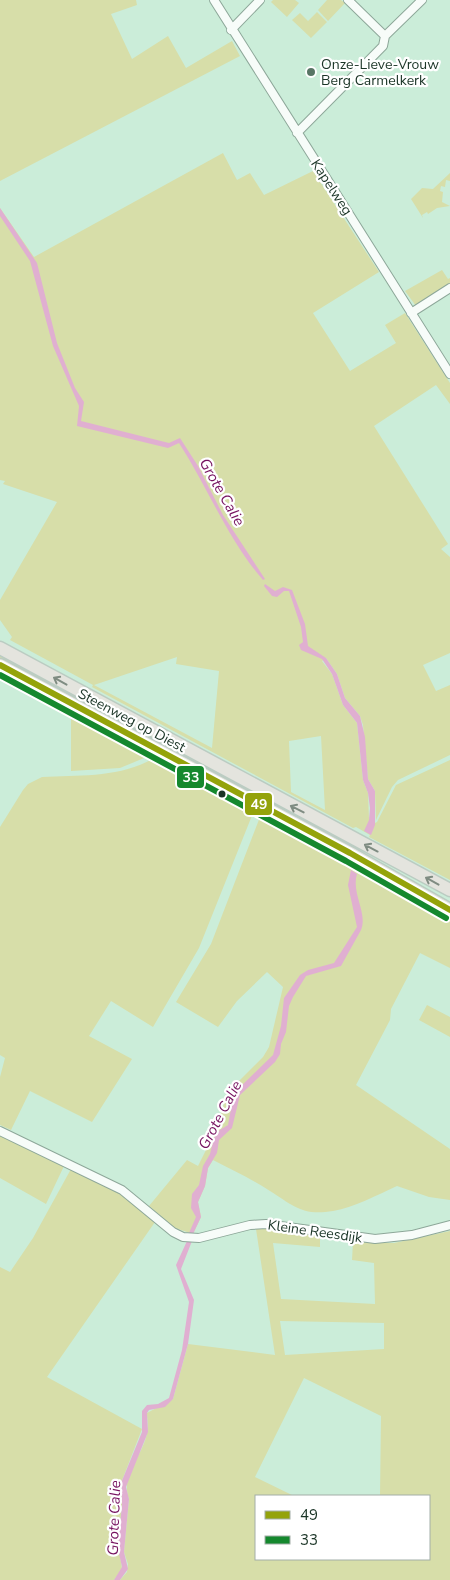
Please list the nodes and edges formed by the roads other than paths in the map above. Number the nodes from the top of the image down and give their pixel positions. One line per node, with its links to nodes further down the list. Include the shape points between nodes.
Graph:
1 (214, 0): 5 (street, Kapelweg)
2 (260, 0): 5 (street)
3 (348, 0): 6 (street)
4 (422, 0): 6 (street)
5 (231, 30): 7 (street, Kapelweg)
6 (385, 36): 7 (street, via 383,46)
7 (297, 133): 9 (street, Kapelweg)
8 (450, 288): 9 (street)
9 (411, 313): 10 (street, Kapelweg)
10 (450, 374)
11 (0, 648): 13 (main road, Steenweg op Diest, one-way to 11)
12 (0, 665): 14 (main road, Steenweg op Diest)
13 (267, 793): 14 (main road); 15 (main road, Steenweg op Diest, one-way to 13)
14 (260, 806): 16 (main road, Steenweg op Diest)
15 (450, 890)
16 (450, 910)
17 (0, 1131): 18 (street, Kleine Reesdijk, via 122,1190 183,1237 199,1238 266,1224 375,1239 412,1235)
18 (450, 1225)

